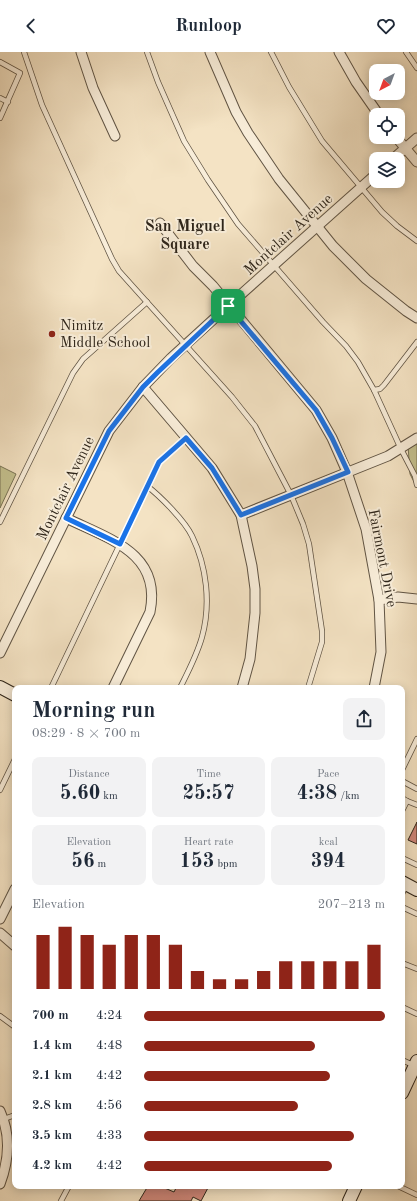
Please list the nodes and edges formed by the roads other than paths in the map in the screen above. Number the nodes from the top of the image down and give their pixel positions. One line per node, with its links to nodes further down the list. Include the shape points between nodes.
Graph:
1 (24, 52): 26 (lane, via 42,105 112,259)
2 (80, 52): 14 (street, via 93,88)
3 (147, 52): 25 (lane, via 184,141 238,224)
4 (210, 52): 23 (street, via 248,134 279,179)
5 (271, 52): 21 (lane, via 322,141)
6 (339, 52): 12 (street)
7 (406, 52): 9 (lane)
8 (0, 62): 11 (lane, via 20,73)
9 (417, 68)
10 (0, 98): 11 (lane)
11 (8, 102): 13 (lane)
12 (374, 108)
13 (0, 118)
14 (116, 136)
15 (417, 138): 17 (street)
16 (401, 144): 17 (street)
17 (405, 149): 18 (street); 19 (street)
18 (402, 152)
19 (417, 162)
20 (369, 180): 21 (street, Montclair Avenue)
21 (360, 188): 23 (street, Montclair Avenue); 24 (lane, via 397,226)
22 (160, 223): 27 (street)
23 (318, 226): 25 (street, Montclair Avenue); 28 (street, via 333,246 366,279)
24 (417, 241)
25 (274, 265): 27 (street, Montclair Avenue); 32 (lane, via 346,346)
26 (147, 302): 30 (lane); 42 (lane, via 83,359 73,373)
27 (228, 306): 30 (street, Montclair Avenue); 36 (street, Fairmont Drive, via 316,410)
28 (417, 318)
29 (417, 342): 32 (lane, via 384,385)
30 (185, 345): 31 (street, Montclair Avenue); 39 (lane, via 232,397 254,426)
31 (143, 387): 33 (street); 41 (street, Montclair Avenue, via 109,431)
32 (374, 390): 35 (lane)
33 (186, 438): 38 (lane, via 159,462); 40 (street, via 212,468)
34 (417, 438): 35 (street)
35 (401, 450): 36 (street); 37 (lane)
36 (348, 472): 39 (street); 45 (street, Fairmont Drive, via 366,529)
37 (417, 485)
38 (147, 486): 43 (lane); 49 (lane, via 158,494 191,534 207,588 202,638)
39 (291, 495): 40 (street); 51 (lane, via 309,544 322,631 322,642)
40 (241, 515): 50 (street, via 255,589 250,659)
41 (66, 518): 43 (street); 46 (street, Montclair Avenue)
42 (0, 522)
43 (120, 544): 47 (lane); 48 (street, via 136,556 145,568 151,582 152,602 147,622)
44 (417, 599): 45 (street, via 398,597)
45 (379, 600): 52 (street, Fairmont Drive, via 381,652)
46 (0, 653)
47 (52, 685)
48 (115, 685)
49 (181, 685)
50 (243, 685)
51 (309, 685)
52 (375, 685)
53 (0, 688): 54 (main road)
54 (12, 694)
55 (417, 739): 56 (lane)
56 (405, 764)
57 (12, 765): 60 (lane)
58 (405, 783): 59 (lane)
59 (417, 789)
60 (0, 790)
61 (407, 801): 62 (lane); 63 (lane)
62 (405, 805)
63 (417, 805)
64 (405, 859): 65 (lane)
65 (417, 865)
66 (12, 895): 69 (street)
67 (405, 908): 68 (lane)
68 (417, 914)
69 (0, 919)
70 (0, 933): 71 (street)
71 (12, 943)
72 (405, 964): 73 (lane)
73 (417, 969)
74 (405, 1008): 75 (lane)
75 (417, 1014)
76 (0, 1016): 77 (lane)
77 (12, 1026)
78 (405, 1061): 79 (lane)
79 (416, 1064): 80 (main road)
80 (405, 1085)
81 (2, 1115): 82 (street, via 8,1152)
82 (0, 1184)
83 (67, 1189): 87 (lane)
84 (355, 1189): 88 (main road)
85 (404, 1189): 86 (lane)
86 (417, 1195)
87 (61, 1201)
88 (349, 1201)

